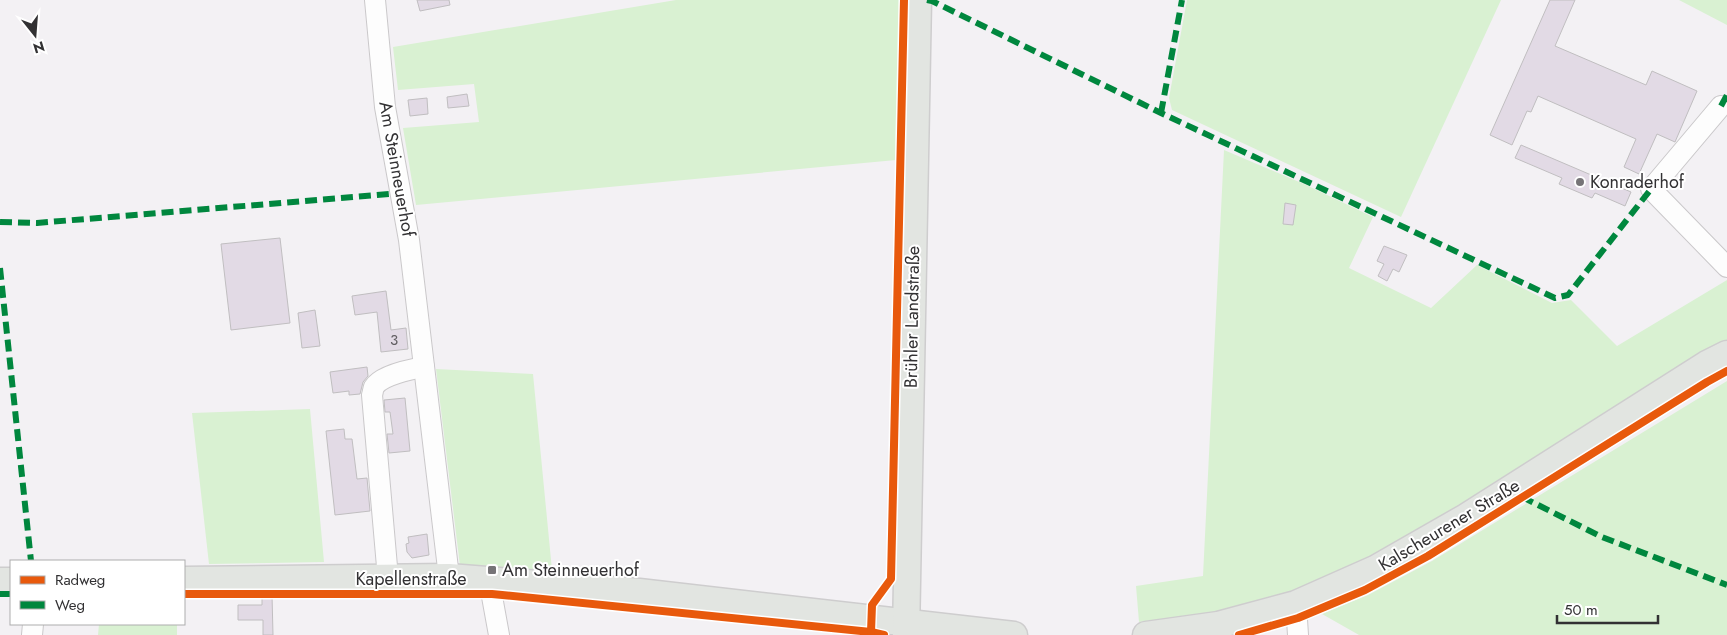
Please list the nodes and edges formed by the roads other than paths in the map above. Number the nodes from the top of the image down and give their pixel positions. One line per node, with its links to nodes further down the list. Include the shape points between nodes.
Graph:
1 (375, 0): 6 (street, Am Steinneuerhof, via 385,107 410,240)
2 (918, 0): 12 (main road, Brühler Landstraße)
3 (1721, 106): 4 (street, via 1651,189)
4 (1727, 267)
5 (1727, 354): 11 (main road, Kalscheurener Straße, via 1387,563)
6 (424, 367): 7 (street, Am Steinneuerhof); 8 (street, via 405,370 381,380 374,386 372,395)
7 (449, 577): 8 (main road, Kapellenstraße); 10 (main road, Kapellenstraße)
8 (388, 578): 9 (main road, Kapellenstraße)
9 (185, 580)
10 (489, 580): 12 (main road, Kapellenstraße, via 639,592); 13 (street)
11 (1296, 604): 15 (main road, Kalscheurener Straße, via 1218,625); 16 (street)
12 (906, 629): 14 (main road)
13 (499, 635)
14 (1014, 635)
15 (1146, 635)
16 (1298, 635)

